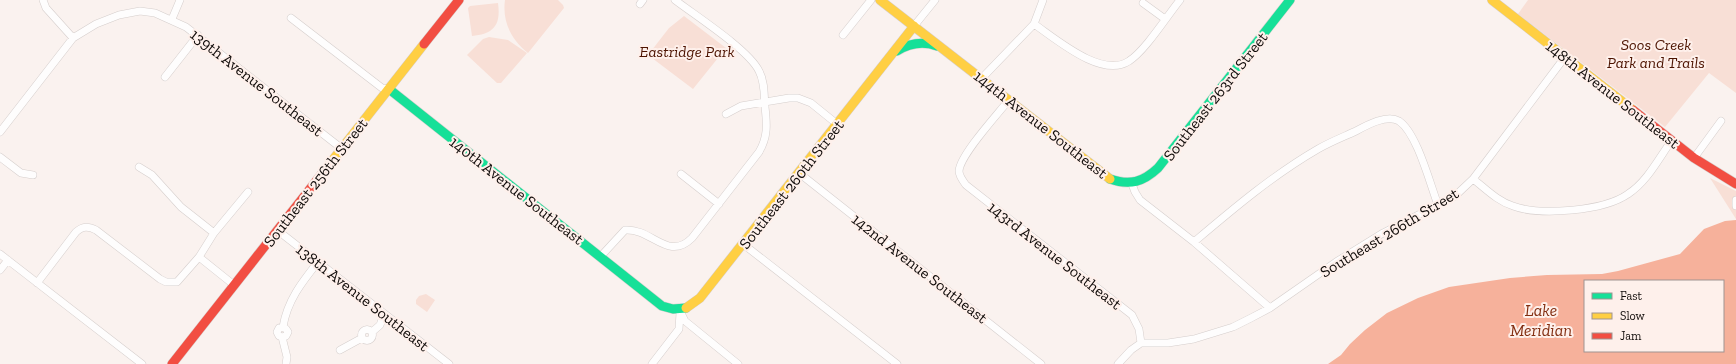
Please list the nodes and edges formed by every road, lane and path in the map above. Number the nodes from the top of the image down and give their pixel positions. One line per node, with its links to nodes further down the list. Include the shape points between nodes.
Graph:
1 (43, 0): 20 (street, via 46,8)
2 (180, 0): 14 (street)
3 (459, 0): 26 (street, Southeast 256th Street)
4 (675, 0): 28 (street, via 751,60 761,77)
5 (871, 0): 19 (street)
6 (880, 0): 17 (street, 144th Avenue Southeast)
7 (935, 0): 17 (street, Southeast 260th Street)
8 (1043, 0): 16 (street)
9 (1180, 0): 15 (street)
10 (1290, 0): 42 (street, Southeast 263rd Street, via 1154,174 1144,181)
11 (1492, 0): 23 (street, 148th Avenue Southeast)
12 (1143, 3): 15 (street)
13 (291, 18): 26 (street, 140th Avenue Southeast, via 382,88)
14 (172, 19): 18 (street, 139th Avenue Southeast); 20 (street, 139th Avenue Southeast, via 140,11 119,15 96,24)
15 (1165, 19): 16 (street, via 1139,53 1129,61 1113,66 1088,59)
16 (1034, 24): 25 (street)
17 (914, 26): 21 (street, 144th Avenue Southeast); 22 (street, Southeast 260th Street)
18 (198, 35): 24 (street); 34 (street, 139th Avenue Southeast)
19 (843, 35)
20 (73, 38): 32 (street)
21 (944, 49): 22 (street, via 932,44 919,43 907,45); 25 (street, 144th Avenue Southeast)
22 (891, 56): 31 (street, Southeast 260th Street)
23 (1565, 57): 33 (street, 148th Avenue Southeast); 41 (street, Southeast 266th Street)
24 (165, 77)
25 (982, 78): 27 (street, 144th Avenue Southeast)
26 (389, 89): 34 (street, Southeast 256th Street); 54 (street, 140th Avenue Southeast)
27 (1008, 101): 42 (street, 144th Avenue Southeast, via 1107,178); 64 (street, 143rd Avenue Southeast, via 966,153 959,171 966,185 1132,316 1139,329)
28 (765, 102): 29 (street, via 741,106); 31 (street, via 789,98 805,100); 46 (street, via 767,135 764,143)
29 (726, 114)
30 (1721, 121): 36 (street)
31 (837, 124): 38 (street, Southeast 260th Street)
32 (0, 132)
33 (1672, 140): 36 (street, 148th Avenue Southeast); 41 (street, via 1644,180 1628,194 1613,202 1594,207 1557,211 1513,206 1497,198)
34 (341, 148): 49 (street, Southeast 256th Street)
35 (0, 157): 40 (street, via 21,173)
36 (1694, 158): 43 (street, 148th Avenue Southeast)
37 (139, 167): 50 (street, via 152,175 181,207)
38 (799, 173): 52 (street, Southeast 260th Street); 73 (street, 142nd Avenue Southeast)
39 (681, 174): 46 (street)
40 (33, 175)
41 (1473, 178): 47 (street, Southeast 266th Street, via 1455,196)
42 (1132, 184): 51 (street, via 1140,200)
43 (1736, 184)
44 (248, 192): 50 (street)
45 (1736, 200): 48 (street)
46 (719, 204): 54 (street, via 685,245 678,248 668,246 632,230 626,230)
47 (1438, 205): 51 (street, via 1413,138 1400,122 1386,119 1318,149 1249,197); 61 (street, Southeast 266th Street, via 1383,232)
48 (1736, 206)
49 (277, 230): 57 (street, 138th Avenue Southeast); 60 (street, Southeast 256th Street)
50 (214, 233): 55 (street)
51 (1194, 242): 61 (street)
52 (743, 244): 62 (street, Southeast 260th Street, via 694,305); 72 (street)
53 (0, 254): 56 (street)
54 (601, 256): 62 (street, 140th Avenue Southeast, via 662,306)
55 (199, 257): 59 (street, via 181,280 172,283 160,279 88,226 76,232); 60 (street)
56 (8, 260): 58 (street); 59 (street)
57 (318, 262): 63 (street, 138th Avenue Southeast); 69 (street, via 290,302 284,317 283,327 288,332 282,337 287,357)
58 (0, 270)
59 (37, 283): 67 (street)
60 (234, 285): 68 (street, Southeast 256th Street)
61 (1270, 308): 64 (street, Southeast 266th Street, via 1233,327 1194,339 1168,343)
62 (680, 311): 70 (street, via 679,330); 71 (street, via 685,321)
63 (384, 314): 65 (street, via 380,325 372,332 364,330 362,338); 66 (street, 138th Avenue Southeast)
64 (1141, 343): 74 (street)
65 (340, 350)
66 (447, 363)
67 (142, 364)
68 (172, 364)
69 (286, 364)
70 (652, 364)
71 (738, 364)
72 (898, 364)
73 (1041, 364)
74 (1118, 364)

